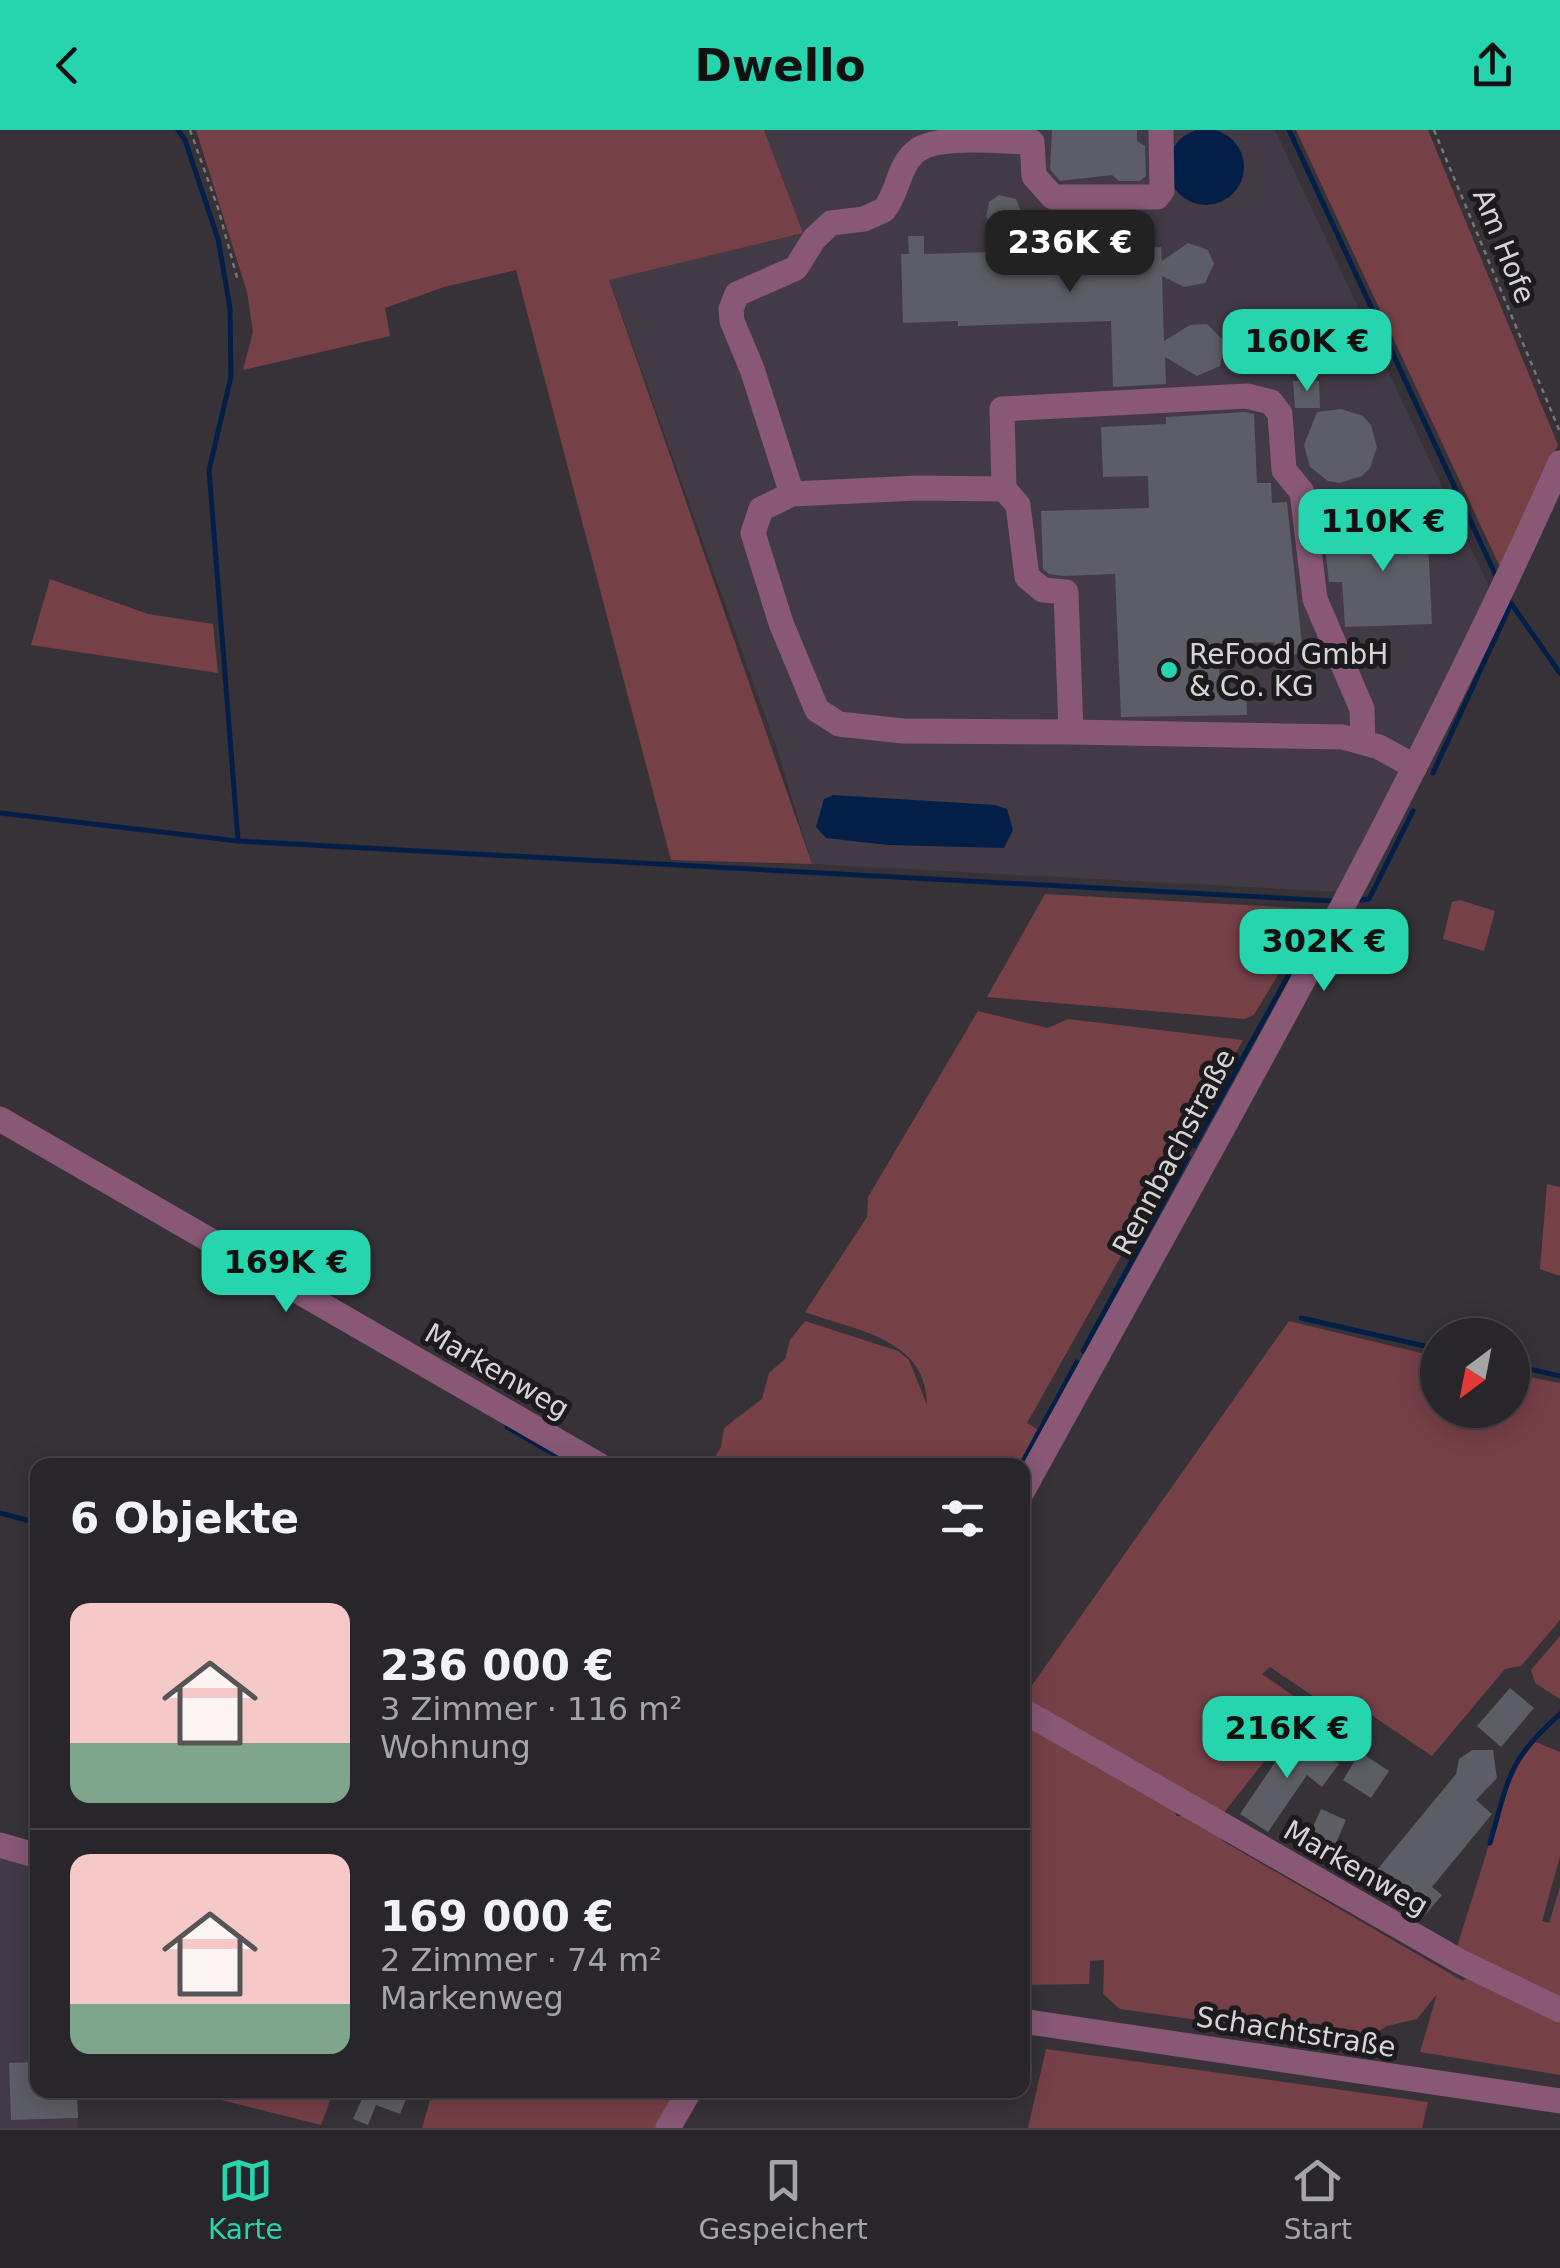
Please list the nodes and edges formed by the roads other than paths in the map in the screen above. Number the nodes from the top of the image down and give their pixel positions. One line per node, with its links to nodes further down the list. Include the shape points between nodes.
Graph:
1 (1162, 130): 4 (street, via 1157,197 1053,196 1034,176 1032,142 921,148 908,160 884,210 831,223 796,268 737,294 732,322)
2 (1560, 463): 7 (street, Rennbachstraße)
3 (1004, 488): 4 (street); 5 (street, via 1018,505 1027,577 1043,590 1066,592); 6 (street, via 1002,409 1247,396 1271,402 1280,414 1284,470 1302,492 1315,599 1362,709)
4 (792, 494): 5 (street, via 762,509 753,533 817,710 839,724 903,730)
5 (1071, 732): 6 (street, via 1314,735)
6 (1363, 742): 7 (street)
7 (1415, 767): 10 (street, Rennbachstraße)
8 (0, 1119): 9 (street, Markenweg)
9 (587, 1458)
10 (1030, 1477)
11 (1030, 1715): 14 (street, Markenweg, via 1461,1962)
12 (0, 1846): 13 (street)
13 (30, 1854)
14 (1560, 2010)
15 (1030, 2022): 17 (street, Schachtstraße)
16 (685, 2098): 18 (street)
17 (1560, 2102)
18 (668, 2128)

